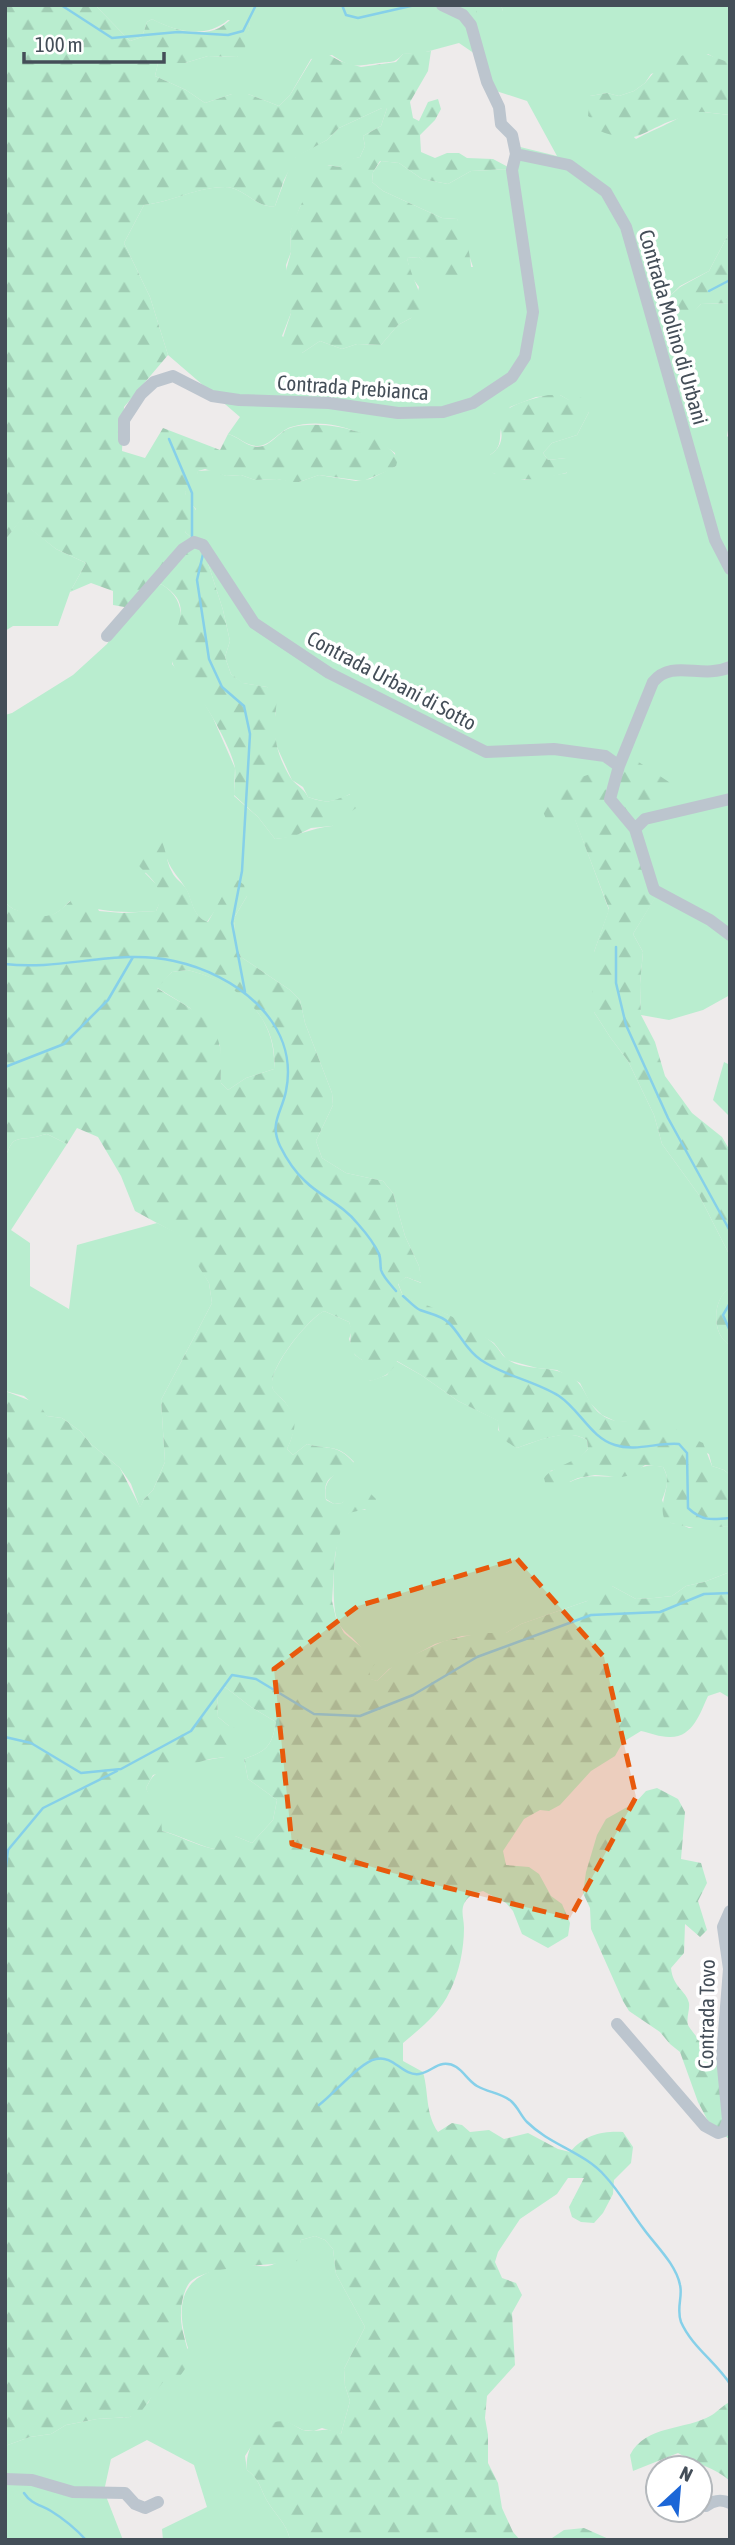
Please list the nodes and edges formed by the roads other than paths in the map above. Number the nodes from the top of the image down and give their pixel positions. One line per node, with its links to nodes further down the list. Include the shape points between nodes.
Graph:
1 (442, 5): 2 (street, via 463,15 471,25 501,124 512,135)
2 (516, 154): 3 (street, Contrada Prebianca, via 512,170 533,312 525,357 512,377 473,403 443,412 398,413 329,403 212,396 173,376 154,382 141,394 124,420); 4 (street, Contrada Molino di Urbani, via 569,165 606,192 626,227 715,540)
3 (124, 440)
4 (730, 569)
5 (107, 636): 7 (street, Contrada Urbani di Sotto, via 194,542 204,545 254,623 329,673 485,752 554,748 605,756)
6 (730, 667): 7 (street, via 702,673 670,669 660,673)
7 (619, 766): 9 (street, via 610,799)
8 (730, 799): 9 (street, via 645,819)
9 (635, 829): 10 (street, via 654,890)
10 (730, 935)
11 (730, 1911): 12 (street, Contrada Tovo, via 723,1927 729,1969 722,2057 728,2120 724,2131 705,2126)
12 (617, 2024)
13 (5, 2479): 14 (street, via 32,2480 73,2491 125,2493 145,2508)
14 (159, 2502)

